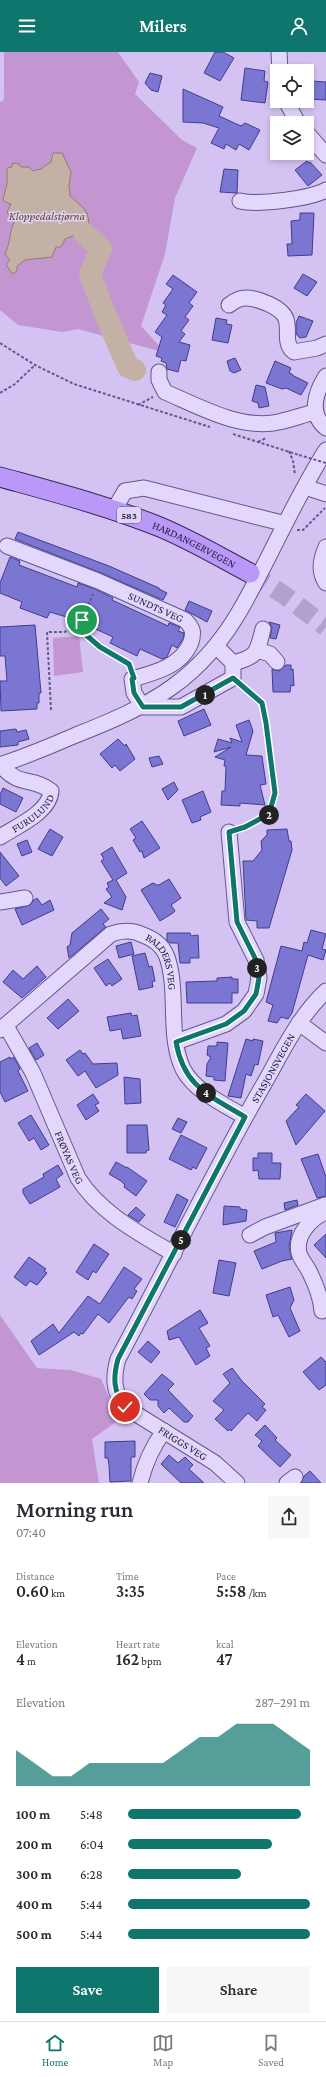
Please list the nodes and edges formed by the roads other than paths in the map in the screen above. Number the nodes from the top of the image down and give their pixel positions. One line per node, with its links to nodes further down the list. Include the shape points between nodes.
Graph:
1 (279, 52): 2 (street)
2 (280, 64)
3 (314, 141): 4 (street)
4 (326, 155)
5 (326, 190): 6 (street, via 288,199 256,203)
6 (240, 201)
7 (229, 305): 8 (street, via 235,300 253,298 276,308 286,320 288,345 294,352)
8 (326, 344)
9 (159, 372): 11 (street, via 159,380 165,392 236,420 259,424 274,423)
10 (326, 376): 11 (street, via 318,390)
11 (315, 412): 12 (street, via 318,420)
12 (326, 428)
13 (326, 450): 15 (street)
14 (0, 477): 17 (main road, HARDANGERVEGEN / 583)
15 (299, 483): 16 (street); 24 (street, via 241,608)
16 (326, 494)
17 (114, 510): 18 (street, via 125,491 144,488); 21 (main road, HARDANGERVEGEN / 583, via 209,550)
18 (284, 524)
19 (7, 546): 28 (street, SUNDTS VEG, via 98,581 185,620 192,627 193,634 188,648 176,662 160,671 132,679 134,693)
20 (326, 547): 22 (street, via 321,560 321,570)
21 (250, 573)
22 (326, 583)
23 (263, 629): 25 (street)
24 (216, 646): 27 (street); 28 (street, via 185,678)
25 (256, 650): 26 (street, via 270,654); 27 (street, via 249,659)
26 (277, 662)
27 (233, 663): 28 (street, via 233,678 181,707)
28 (143, 707): 29 (street)
29 (1, 765): 31 (street, FURULUND, via 15,779 44,785 50,791 50,799 42,809)
30 (229, 832): 37 (street, via 237,922 256,960 259,978 256,994 244,1011 226,1024)
31 (0, 837)
32 (25, 898): 33 (street)
33 (0, 902)
34 (326, 991): 35 (street, STASJONSVEGEN)
35 (299, 1023): 38 (street); 39 (street, STASJONSVEGEN)
36 (3, 1028): 37 (street, BALDERS VEG, via 111,934 133,931 153,938 167,957); 43 (street, FRØYAS VEG, via 33,1073 78,1178 87,1193 120,1220)
37 (176, 1042): 39 (street, BALDERS VEG, via 184,1070 192,1081 204,1092)
38 (326, 1043)
39 (245, 1117): 43 (street, STASJONSVEGEN)
40 (326, 1205): 42 (street)
41 (326, 1212): 44 (street, via 318,1215 307,1226 298,1246 317,1288)
42 (250, 1235)
43 (174, 1254): 45 (street, STASJONSVEGEN, via 118,1359)
44 (322, 1311)
45 (114, 1388): 46 (street, FRIGGS VEG, via 125,1407)
46 (164, 1431): 47 (street, via 153,1446); 48 (street, FRIGGS VEG, via 215,1464)
47 (140, 1483)
48 (237, 1483)

